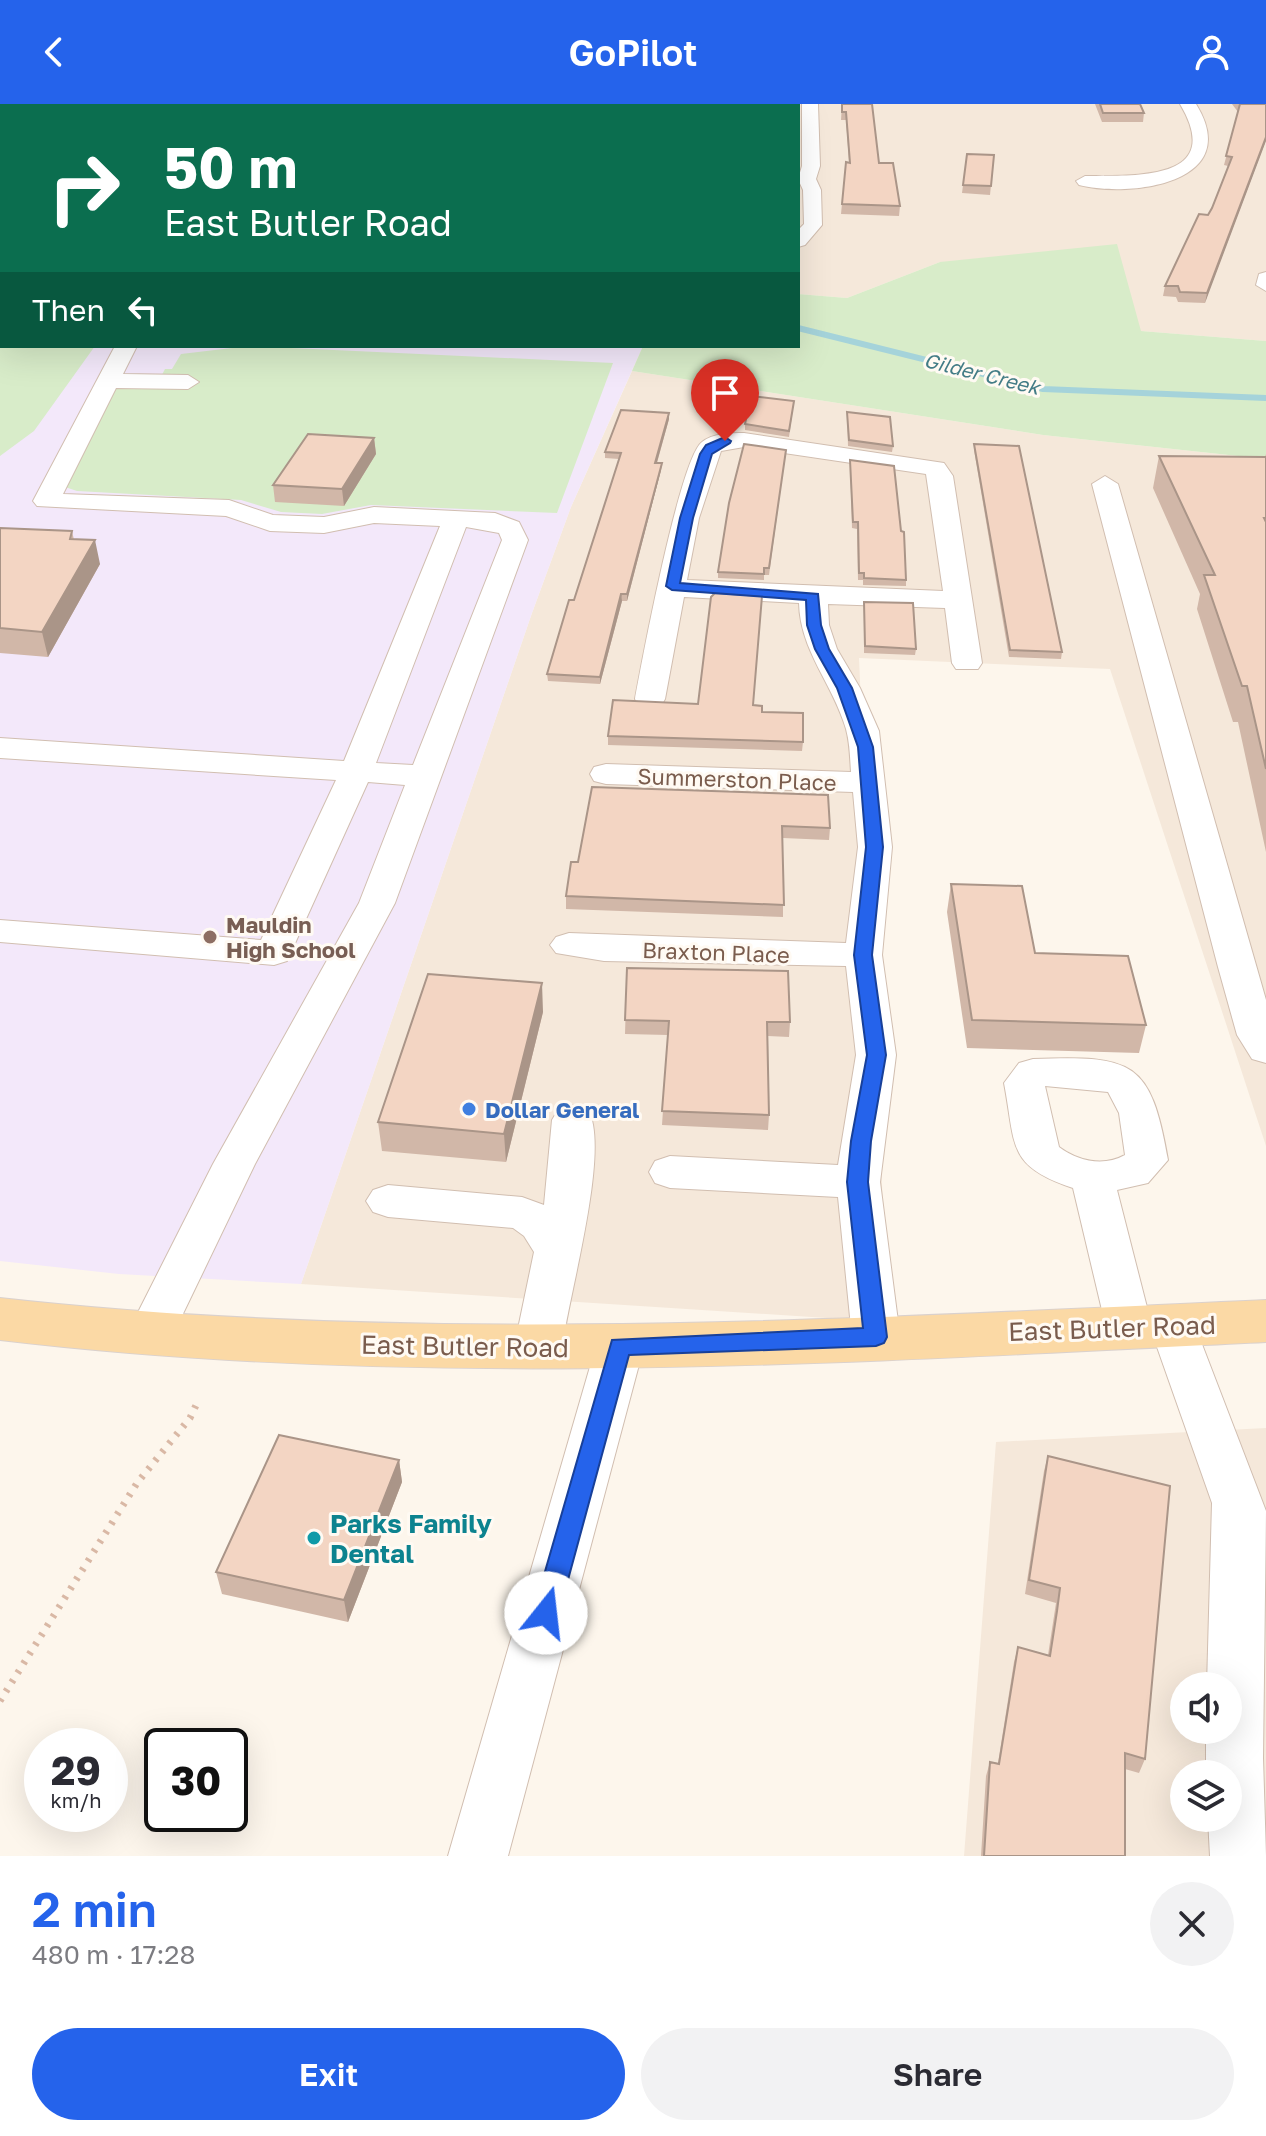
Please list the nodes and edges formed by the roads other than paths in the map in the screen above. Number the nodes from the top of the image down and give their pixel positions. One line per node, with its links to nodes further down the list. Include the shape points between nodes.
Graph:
1 (810, 104): 3 (street, via 811,166)
2 (1188, 104): 4 (street, via 1204,135 1185,167 1160,179)
3 (802, 179): 5 (street, via 812,190 813,225)
4 (1085, 181)
5 (800, 239)
6 (1266, 278): 7 (street)
7 (1266, 285)
8 (125, 348): 9 (street)
9 (108, 381): 10 (street); 12 (street, via 46,501 229,508 270,523 314,525 374,515)
10 (188, 382)
11 (1105, 484): 26 (street, via 1169,714 1196,835)
12 (456, 519): 19 (street); 21 (street, via 495,521 510,528 515,540)
13 (672, 586): 14 (street); 15 (street, via 706,454 719,443 744,440 935,468); 17 (street)
14 (813, 596): 15 (street); 22 (street, via 822,649 863,731)
15 (957, 600): 16 (street)
16 (967, 663)
17 (650, 699)
18 (0, 748): 19 (street)
19 (356, 772): 21 (street); 23 (street, via 274,953)
20 (606, 774): 22 (street, Summerston Place)
21 (425, 776): 36 (street, via 377,903 234,1164)
22 (869, 783): 25 (street, via 875,847)
23 (0, 931)
24 (569, 945): 25 (street, Braxton Place)
25 (863, 955): 30 (street, via 876,1055)
26 (1266, 1050)
27 (573, 1120): 32 (street, via 575,1149)
28 (670, 1172): 30 (street)
29 (1092, 1178): 35 (street)
30 (858, 1182): 37 (street)
31 (388, 1201): 32 (street, via 522,1213 540,1224)
32 (555, 1249): 39 (street)
33 (0, 1319): 36 (main road, East Butler Road)
34 (1266, 1321): 35 (main road, East Butler Road)
35 (1151, 1326): 37 (main road, East Butler Road); 40 (street)
36 (150, 1334): 39 (main road, East Butler Road)
37 (876, 1337): 38 (main road, East Butler Road)
38 (620, 1346): 39 (main road, East Butler Road); 42 (street)
39 (538, 1348)
40 (1252, 1502): 41 (street); 43 (street, via 1234,1758)
41 (1266, 1604)
42 (478, 1856)
43 (1240, 1856)

